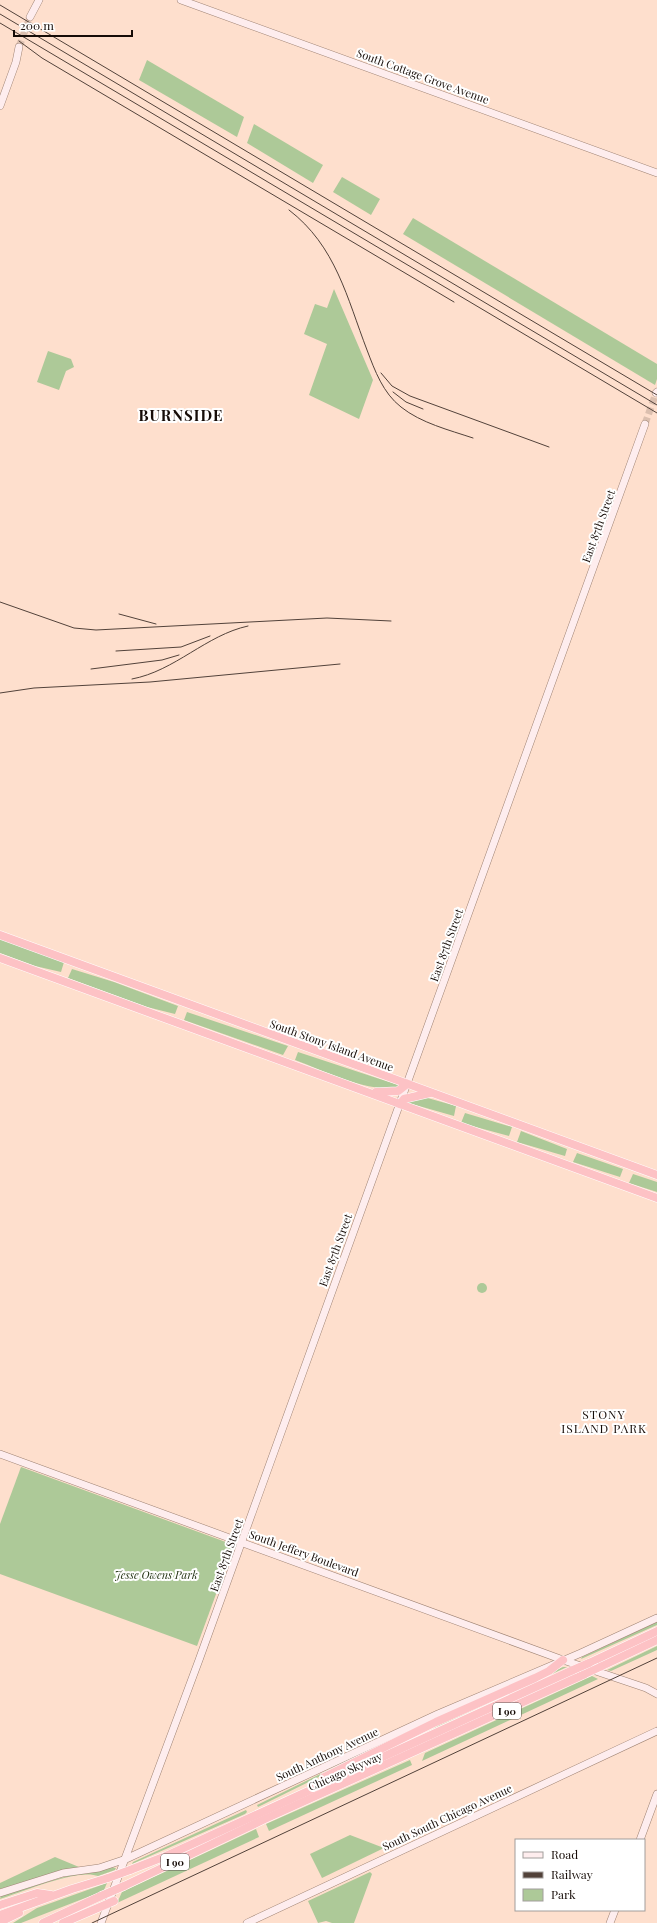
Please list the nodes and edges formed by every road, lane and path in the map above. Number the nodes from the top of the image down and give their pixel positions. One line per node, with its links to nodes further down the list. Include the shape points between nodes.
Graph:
1 (39, 0): 3 (main road)
2 (181, 0): 6 (main road, South Cottage Grove Avenue)
3 (32, 18)
4 (21, 48): 5 (main road, via 20,58 16,62)
5 (0, 106)
6 (657, 173)
7 (647, 425): 10 (main road, East 87th Street, via 574,624 575,630 570,645 565,648)
8 (0, 935): 10 (highway, South Stony Island Avenue)
9 (0, 958): 11 (highway)
10 (407, 1084): 11 (highway, via 398,1091); 12 (highway, South Stony Island Avenue); 13 (main road, East 87th Street)
11 (370, 1092): 13 (highway)
12 (431, 1093): 13 (highway, via 404,1099); 14 (highway, South Stony Island Avenue)
13 (400, 1104): 15 (highway); 17 (main road, East 87th Street)
14 (657, 1175)
15 (657, 1198)
16 (0, 1454): 17 (main road, South Jeffery Boulevard)
17 (242, 1542): 21 (main road, South Jeffery Boulevard); 28 (main road, East 87th Street)
18 (657, 1618): 21 (main road, South Anthony Avenue)
19 (657, 1631): 26 (highway, Chicago Skyway / I 90, bridge)
20 (657, 1640): 22 (highway, Chicago Skyway / I 90)
21 (563, 1660): 22 (main road, South Jeffery Boulevard); 26 (highway, via 535,1678 436,1722 288,1794); 28 (main road, South Anthony Avenue, via 438,1714)
22 (600, 1670): 23 (main road, South Jeffery Boulevard, via 607,1678 644,1692); 37 (highway, Chicago Skyway / I 90, bridge, via 585,1674 265,1819)
23 (657, 1694)
24 (657, 1731): 41 (main road, South South Chicago Avenue)
25 (657, 1794): 27 (main road)
26 (279, 1803): 30 (highway, Chicago Skyway / I 90, bridge, via 166,1856 108,1878)
27 (640, 1839)
28 (126, 1859): 29 (main road, South Anthony Avenue); 31 (main road, East 87th Street, via 121,1867)
29 (0, 1893)
30 (48, 1895): 32 (highway, I 90); 33 (highway, I 90); 35 (highway, I 90)
31 (111, 1903): 38 (highway); 39 (main road, East 87th Street); 40 (main road, East 87th Street)
32 (34, 1905): 35 (highway, I 90); 36 (highway, I 90)
33 (0, 1906)
34 (615, 1911): 42 (main road)
35 (0, 1916)
36 (5, 1923)
37 (43, 1923)
38 (63, 1923)
39 (101, 1923)
40 (106, 1923)
41 (247, 1923)
42 (610, 1923)

